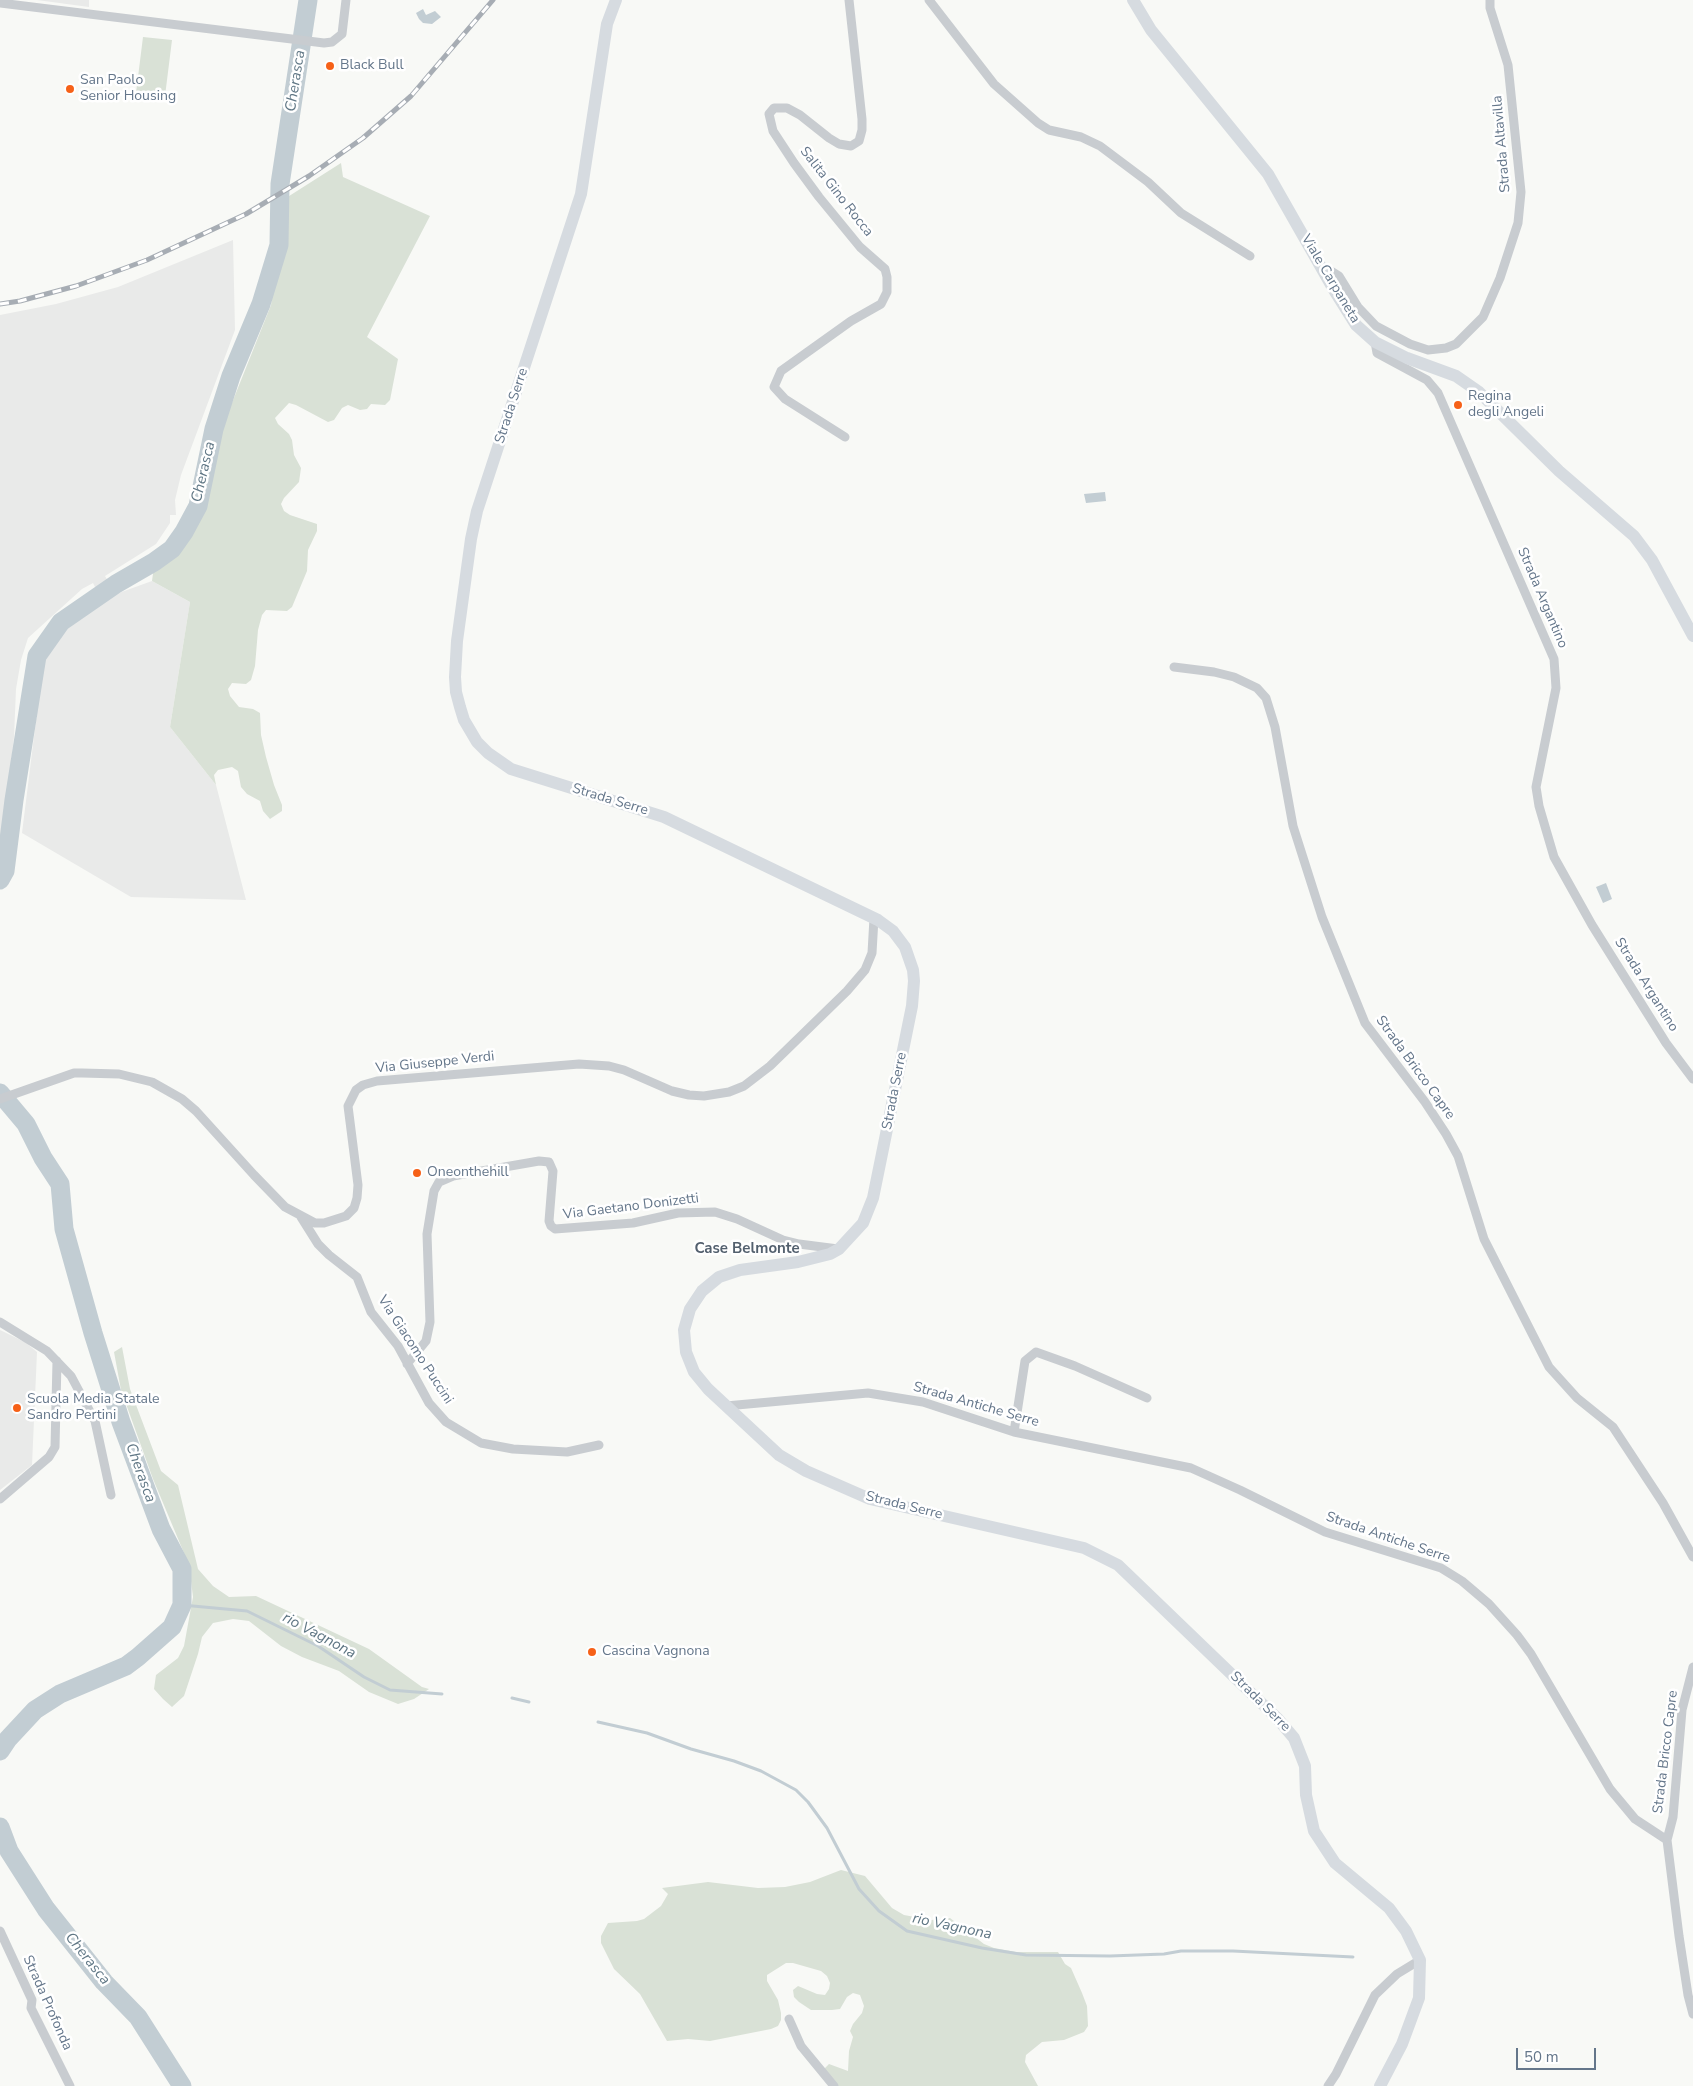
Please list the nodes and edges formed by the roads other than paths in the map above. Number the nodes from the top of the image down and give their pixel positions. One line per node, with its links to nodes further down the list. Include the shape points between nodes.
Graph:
1 (346, 0): 7 (street, via 342,34 332,42 324,43)
2 (616, 0): 14 (main road, Strada Serre, via 607,24 581,194 477,511 457,640 455,677 460,707 477,742 511,768 664,817)
3 (849, 0): 11 (street, Salita Gino Rocca, via 862,119 859,141 851,146 839,144 788,108 774,108 769,114 773,131 794,163 860,247 885,269 887,277 887,292 881,304 851,320 781,371 774,387 786,399)
4 (929, 0): 8 (street, via 994,84 1038,123 1057,133 1080,137 1100,146 1187,217)
5 (1133, 0): 9 (main road, Viale Carpaneta, via 1151,30 1268,174)
6 (1490, 0): 9 (street, Strada Altavilla, via 1508,65 1521,192 1518,223 1483,317 1456,344 1428,350 1376,326 1358,307 1339,276)
7 (0, 3)
8 (1250, 256)
9 (1323, 271): 10 (main road, Viale Carpaneta, via 1356,325)
10 (1375, 342): 12 (main road, Viale Carpaneta, via 1456,376 1480,392 1559,472 1634,536 1652,560); 15 (street, Strada Argantino, via 1376,352 1427,380 1438,393 1554,659 1556,688 1536,787 1554,857 1666,1043)
11 (846, 437)
12 (1693, 636)
13 (1174, 667): 28 (street, Strada Bricco Capre, via 1234,677 1257,688 1266,698 1275,727 1293,826 1322,917 1362,1017 1426,1102 1458,1156 1484,1239 1549,1367 1577,1398 1613,1427 1663,1503)
14 (874, 918): 17 (street, Via Giuseppe Verdi, via 872,953 865,970 770,1066 744,1086 716,1095 689,1095 624,1070 579,1064 377,1081 363,1085 356,1090 348,1106 358,1185 354,1208 346,1216 324,1223 315,1223); 18 (main road, Strada Serre, via 893,931 905,947 913,970 914,996 874,1198 863,1223)
15 (1693, 1079)
16 (0, 1099): 17 (street, Via Giuseppe Verdi, via 82,1073 119,1074 152,1082 196,1111 254,1176 285,1207)
17 (300, 1216): 21 (street, Via Giacomo Puccini, via 318,1244 357,1277 371,1312 398,1346)
18 (838, 1249): 21 (street, Via Gaetano Donizetti, via 783,1240 715,1212 555,1229 549,1222 553,1171 549,1162 453,1176 439,1182 434,1190 427,1234 430,1322 426,1341); 23 (main road, Strada Serre, via 815,1259 740,1270 719,1277 702,1291 690,1309 684,1330 686,1352 694,1372)
19 (0, 1322): 20 (street, via 47,1351)
20 (56, 1361): 26 (street, via 71,1376 95,1421); 27 (street, via 55,1447 49,1457)
21 (407, 1364): 25 (street, Via Giacomo Puccini, via 429,1403 446,1422 481,1443 513,1449 567,1452)
22 (1147, 1398): 24 (street, via 1036,1352 1025,1361)
23 (726, 1406): 24 (street, Strada Antiche Serre, via 868,1393 923,1402); 32 (main road, Strada Serre, via 779,1455 806,1471 870,1499 1084,1548 1118,1565 1263,1704 1294,1738 1304,1766 1306,1796 1314,1831 1335,1863 1389,1908 1406,1931)
24 (1014, 1432): 30 (street, Strada Antiche Serre, via 1191,1468 1325,1532 1410,1557 1448,1572 1489,1604 1517,1636 1531,1654 1610,1790 1635,1819)
25 (599, 1445)
26 (111, 1496)
27 (0, 1499)
28 (1693, 1557)
29 (1693, 1667): 30 (street, Strada Bricco Capre, via 1682,1710 1673,1816)
30 (1667, 1840): 33 (street, via 1680,1944)
31 (0, 1931): 35 (street, Strada Profonda, via 32,2000 31,2008)
32 (1420, 1960): 37 (street, via 1397,1974 1374,1995); 38 (main road, Strada Serre, via 1419,1998 1402,2044)
33 (1693, 2014)
34 (789, 2019): 36 (street, via 802,2046)
35 (70, 2086)
36 (834, 2086)
37 (1328, 2086)
38 (1380, 2086)

